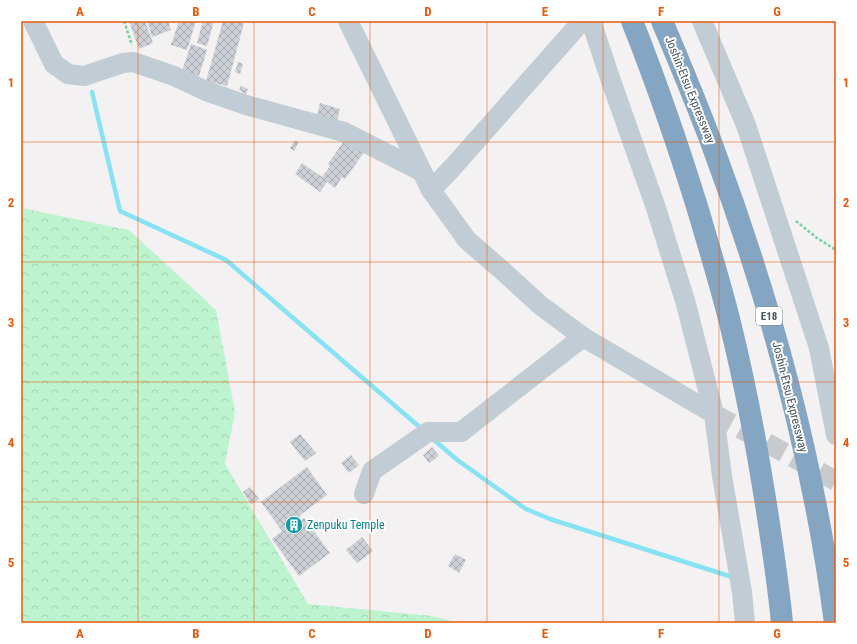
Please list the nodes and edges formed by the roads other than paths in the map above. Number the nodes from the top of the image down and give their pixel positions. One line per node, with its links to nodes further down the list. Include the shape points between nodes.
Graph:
1 (33, 21): 8 (street, via 54,64 68,74 84,76 133,62 246,105 344,132)
2 (348, 21): 8 (street)
3 (582, 21): 9 (street)
4 (591, 21): 11 (street, via 684,297)
5 (632, 21): 15 (highway, via 688,179 731,328 760,467)
6 (662, 21): 16 (highway, Joshin-Etsu Expressway / E18, via 714,150 762,290 802,439 829,575)
7 (702, 21): 12 (street, via 746,125 819,348)
8 (421, 171): 9 (street)
9 (431, 190): 10 (street, via 466,240 540,305)
10 (583, 337): 11 (street); 13 (street, via 460,432 428,432 372,471)
11 (714, 414): 14 (street)
12 (836, 435)
13 (364, 494)
14 (745, 623)
15 (782, 623)
16 (835, 623)

